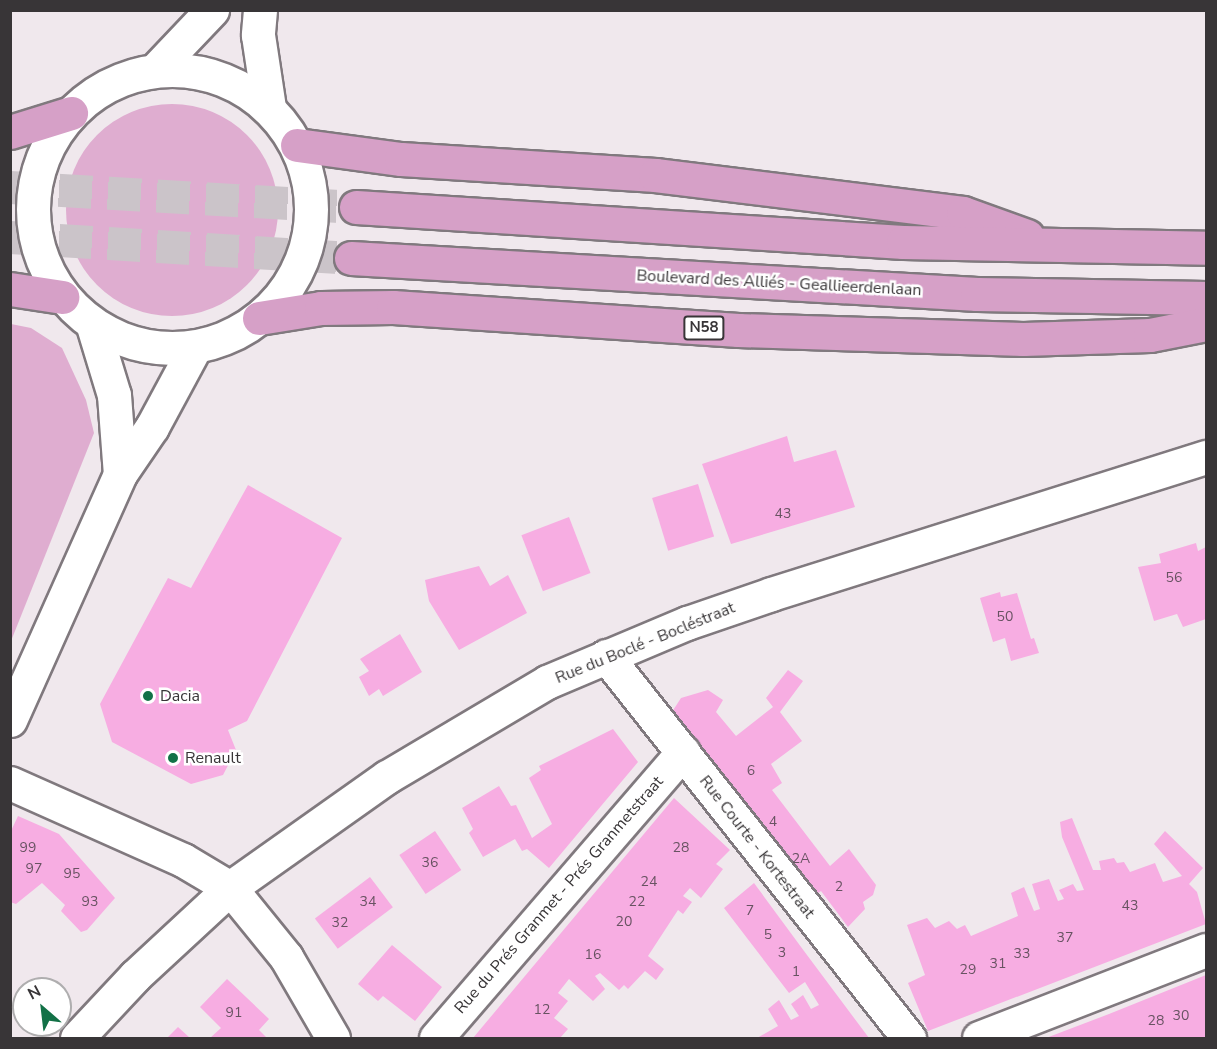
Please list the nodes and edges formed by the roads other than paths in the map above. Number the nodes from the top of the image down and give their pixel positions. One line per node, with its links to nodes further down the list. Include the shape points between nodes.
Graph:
1 (212, 10): 3 (street)
2 (260, 10): 4 (street, via 258,35)
3 (155, 70): 4 (street, via 217,76); 5 (street, via 126,77 96,92)
4 (269, 108): 7 (street)
5 (70, 113): 6 (highway); 13 (street, via 44,155 33,203 37,244)
6 (10, 132)
7 (297, 145): 9 (highway, via 401,159 655,175 963,213); 15 (street, via 311,194 308,242 288,287)
8 (356, 207): 9 (highway, via 903,242)
9 (1057, 247): 10 (highway)
10 (1206, 248)
11 (351, 258): 14 (highway, Boulevard des Alliés - Geallieerdenlaan, via 977,294)
12 (10, 289): 13 (highway)
13 (62, 297): 17 (street)
14 (1206, 298)
15 (259, 318): 16 (highway, N58, via 321,308 393,308 738,330 1023,339 1150,335); 18 (street)
16 (1206, 324)
17 (93, 326): 18 (street, via 125,341); 20 (street, via 114,395)
18 (195, 347): 20 (street, via 152,427)
19 (1206, 457): 21 (street, Rue du Boclé - Bocléstraat, via 771,594)
20 (120, 474): 22 (street)
21 (606, 656): 23 (street, Rue Courte - Kortestraat); 25 (street, Rue du Boclé - Bocléstraat, via 547,682 387,777)
22 (10, 720)
23 (683, 752): 29 (street, Rue du Prés Granmet - Prés Granmetstraat); 30 (street, Rue Courte - Kortestraat)
24 (10, 783): 25 (street, via 173,855)
25 (230, 888): 27 (street, Rue du Boclé - Bocléstraat, via 135,975); 28 (street, via 285,957)
26 (1206, 950): 31 (street)
27 (77, 1038)
28 (333, 1038)
29 (436, 1038)
30 (909, 1038)
31 (979, 1038)

